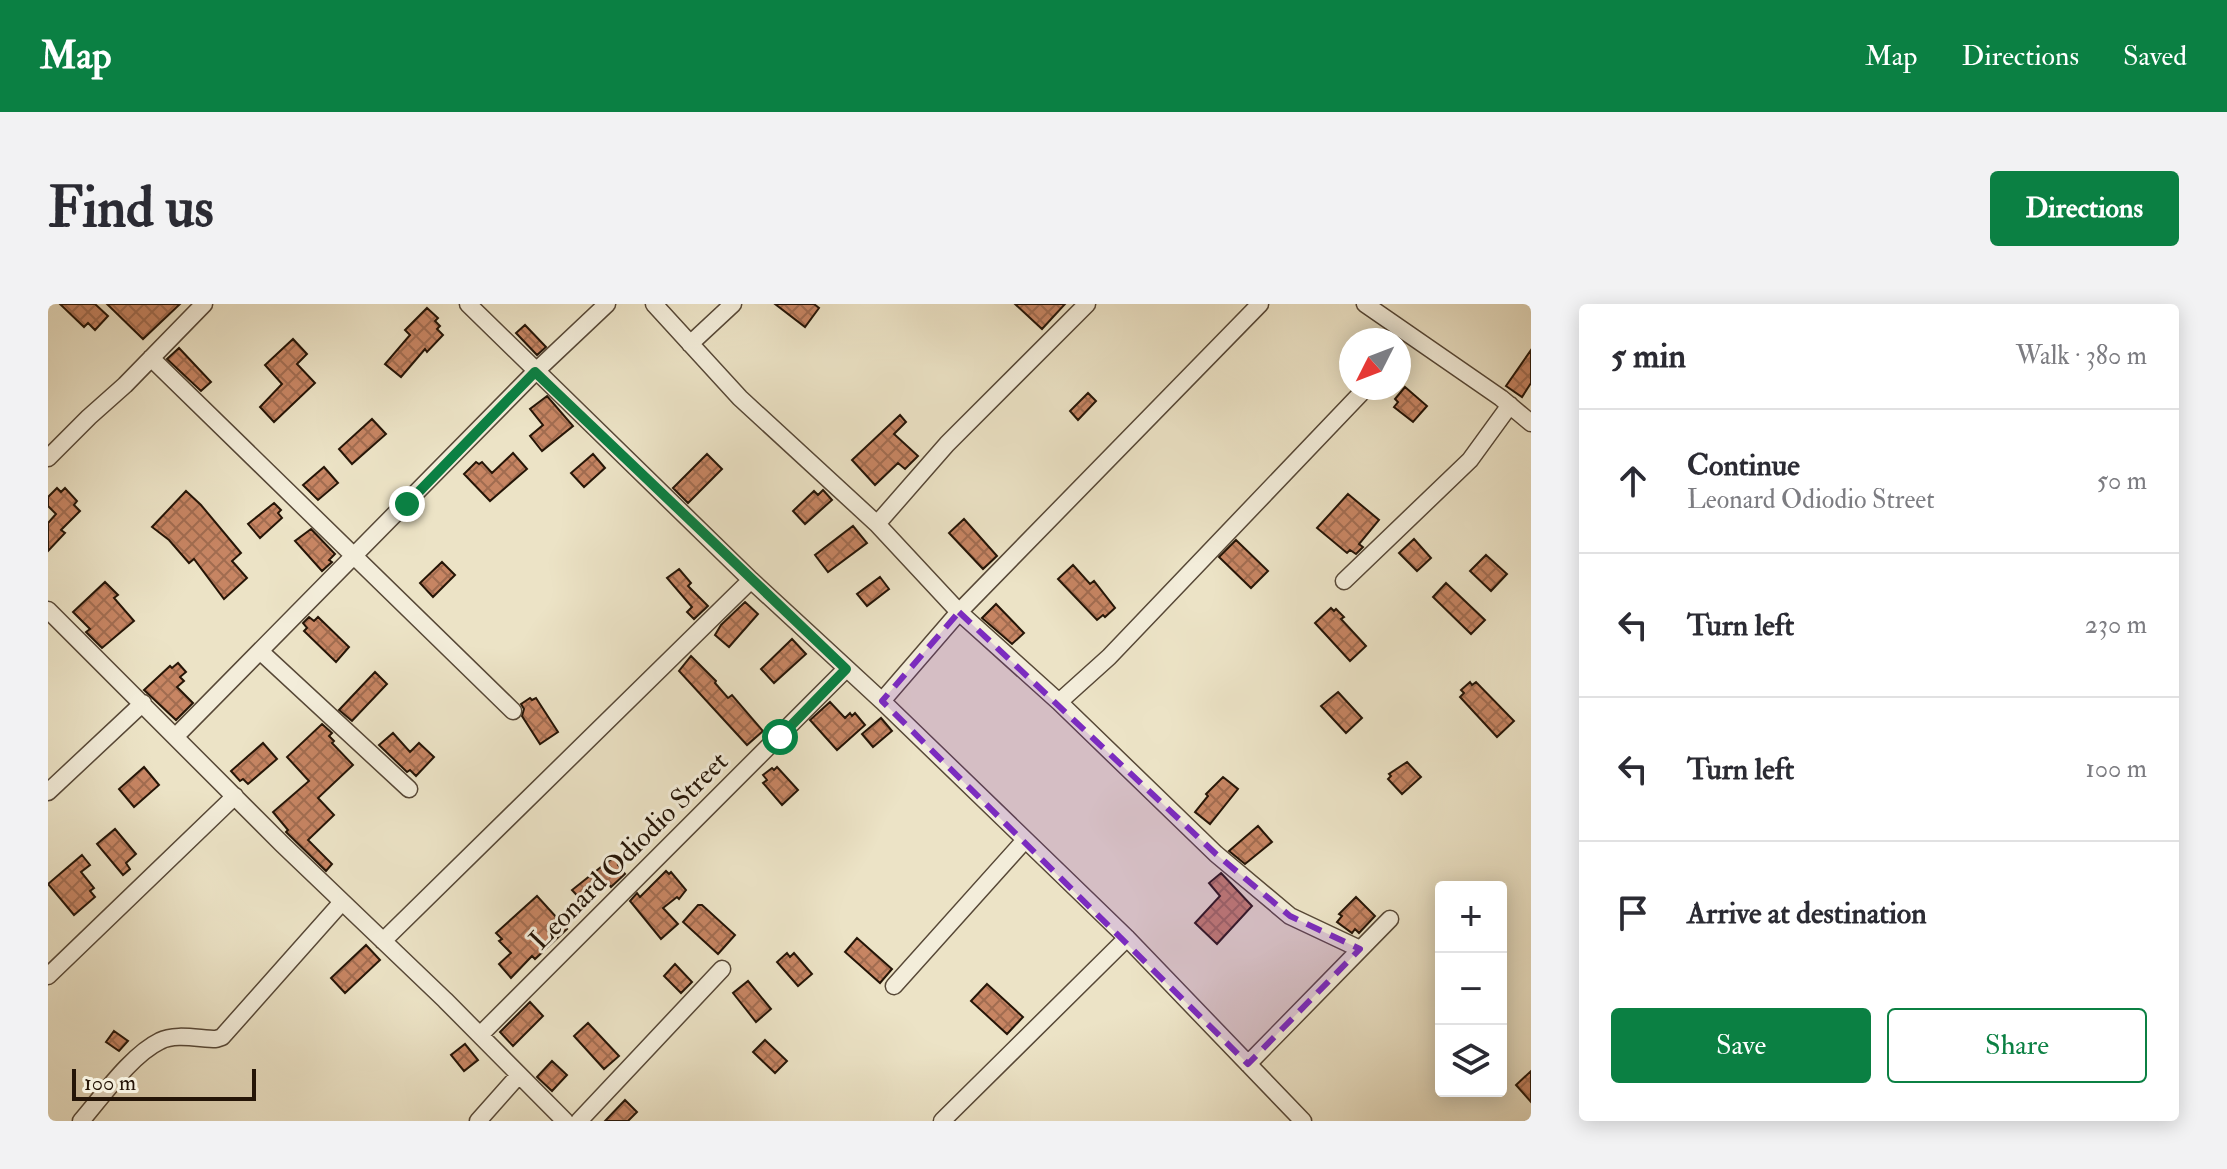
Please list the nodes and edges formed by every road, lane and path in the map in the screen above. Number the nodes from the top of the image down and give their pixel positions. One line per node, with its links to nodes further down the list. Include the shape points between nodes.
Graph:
1 (204, 304): 12 (street)
2 (468, 304): 13 (street)
3 (607, 304): 13 (street)
4 (654, 304): 10 (street)
5 (733, 304): 10 (street)
6 (1087, 304): 18 (street, via 947,444)
7 (1260, 304): 23 (street)
8 (1365, 304): 9 (street)
9 (1390, 328)
10 (690, 344): 18 (street, via 740,398)
11 (1411, 345): 15 (street)
12 (151, 358): 17 (street); 19 (street)
13 (535, 372): 19 (street); 20 (street)
14 (1355, 400): 27 (street, via 1109,657)
15 (1510, 405): 16 (street); 21 (street, via 1470,460)
16 (1531, 423)
17 (48, 458)
18 (877, 524): 23 (street)
19 (353, 557): 24 (street); 29 (street)
20 (751, 580): 25 (street); 38 (street)
21 (1344, 581)
22 (48, 610): 28 (street)
23 (959, 612): 26 (street); 27 (street)
24 (261, 652): 30 (street); 31 (street)
25 (846, 669): 26 (street); 43 (street, Leonard Odiodio Street)
26 (882, 701): 34 (street)
27 (1059, 702): 39 (street, via 1216,854 1279,907)
28 (143, 703): 30 (street); 32 (street)
29 (513, 711)
30 (176, 736): 33 (street)
31 (409, 789)
32 (48, 792)
33 (235, 796): 35 (street); 41 (street)
34 (1025, 840): 37 (street); 42 (street)
35 (342, 902): 38 (street); 46 (street, via 222,1037 160,1040 126,1067)
36 (1390, 919): 39 (street)
37 (1127, 938): 44 (street); 50 (street)
38 (383, 941): 43 (street)
39 (1360, 949): 44 (street)
40 (722, 969): 49 (street)
41 (48, 976)
42 (894, 986)
43 (480, 1035): 45 (street)
44 (1248, 1064): 51 (street)
45 (518, 1076): 47 (street); 48 (street)
46 (81, 1121)
47 (478, 1121)
48 (565, 1121)
49 (579, 1121)
50 (942, 1121)
51 (1303, 1121)

